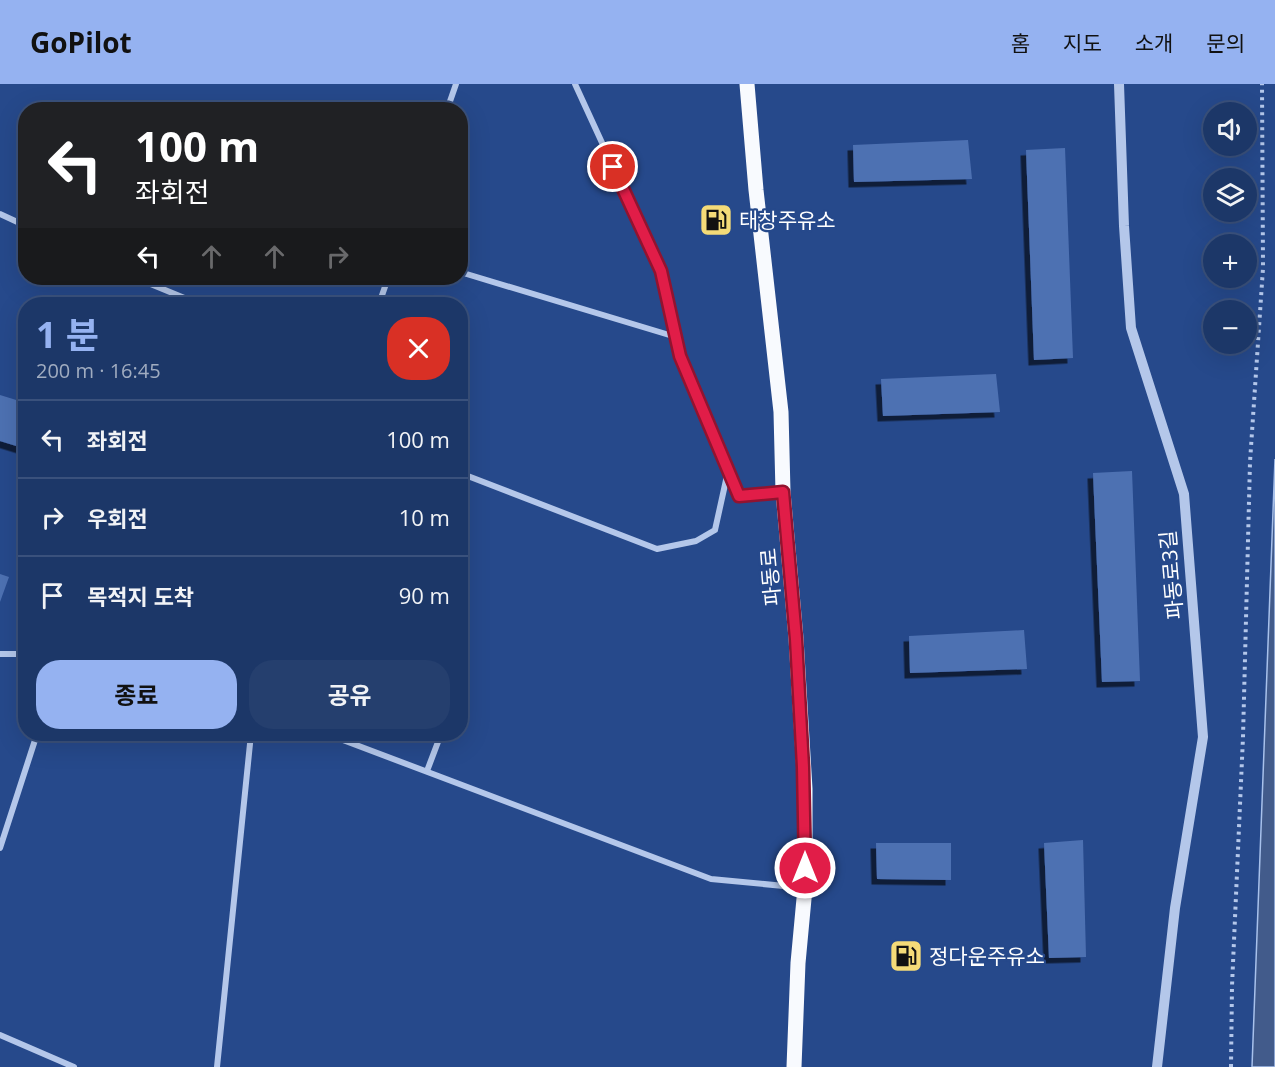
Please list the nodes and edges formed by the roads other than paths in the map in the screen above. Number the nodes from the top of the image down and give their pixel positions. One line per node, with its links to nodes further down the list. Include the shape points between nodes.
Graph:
1 (456, 84): 5 (street)
2 (575, 84): 11 (street, via 661,271)
3 (747, 84): 14 (main road, 파동로, via 781,412)
4 (1119, 84): 28 (street, 파동로3길, via 1131,328 1184,494 1203,737 1175,908)
5 (450, 102)
6 (0, 214): 7 (street)
7 (18, 222)
8 (468, 274): 11 (street)
9 (151, 285): 10 (street)
10 (176, 297)
11 (676, 337): 12 (street, via 680,356)
12 (728, 470): 13 (street, via 715,530 696,541 657,549); 14 (street, via 739,496)
13 (468, 476)
14 (783, 492): 23 (main road, 파동로, via 805,789)
15 (0, 654): 16 (street)
16 (18, 654)
17 (35, 741): 22 (street)
18 (250, 741): 26 (street)
19 (346, 741): 21 (street)
20 (438, 741): 21 (street)
21 (427, 771): 23 (street, via 711,879)
22 (0, 848)
23 (805, 888): 27 (main road, 파동로)
24 (0, 1035): 25 (street)
25 (75, 1067)
26 (217, 1067)
27 (794, 1067)
28 (1156, 1067)

